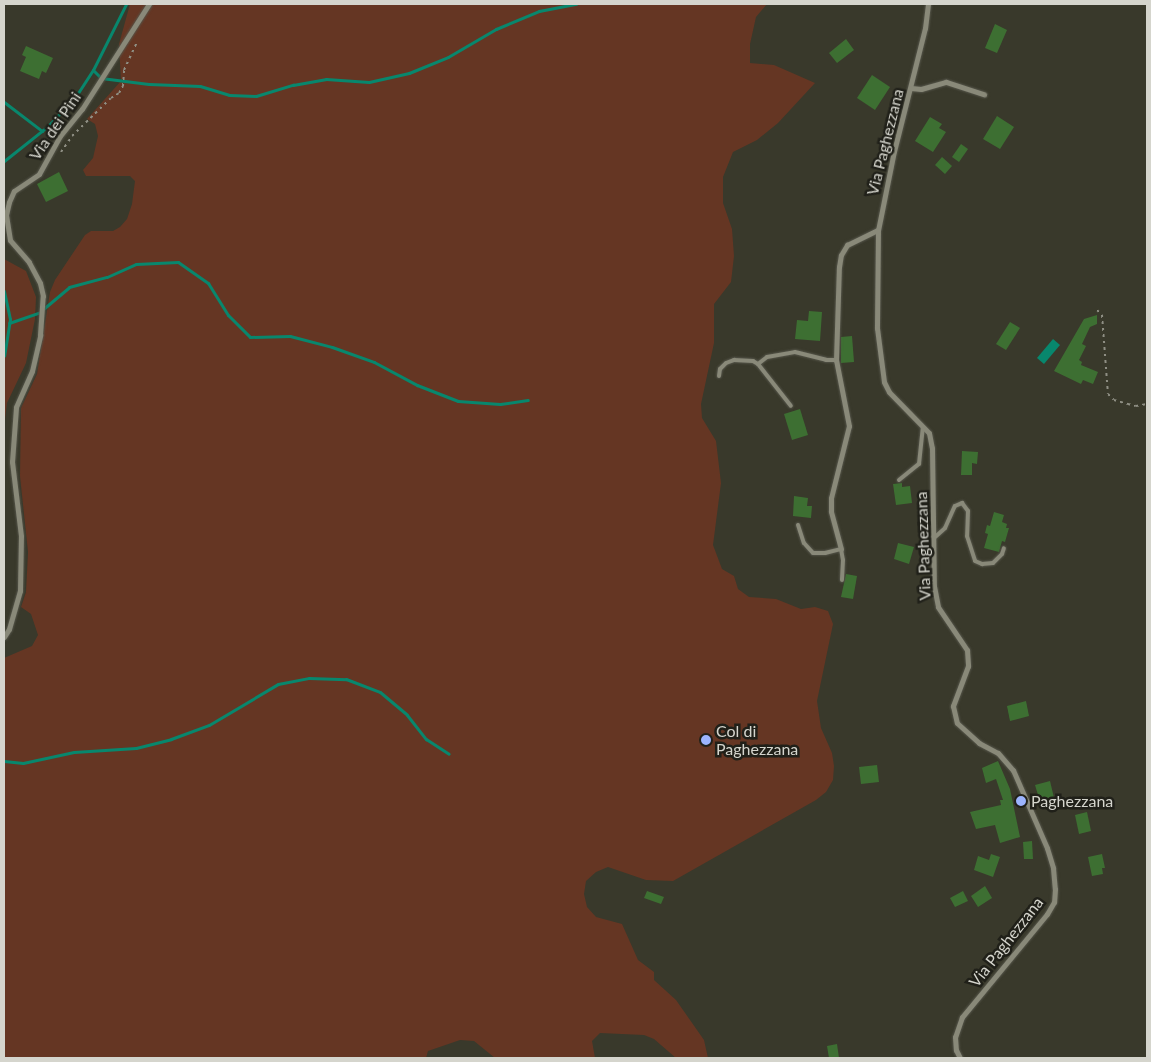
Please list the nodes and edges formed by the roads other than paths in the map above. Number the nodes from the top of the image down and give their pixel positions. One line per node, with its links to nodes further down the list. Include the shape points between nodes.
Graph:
1 (149, 4): 17 (street, Via dei Pini, via 82,110 60,136 39,174 14,191 6,215 10,240 29,262 43,296 40,335 32,370 16,407 12,462 21,536 20,591)
2 (928, 4): 3 (street, Via Paghezzana)
3 (912, 88): 4 (street, via 921,89 946,82); 5 (street, Via Paghezzana, via 894,151)
4 (984, 94)
5 (878, 230): 6 (street, via 847,246 841,255); 10 (street, Via Paghezzana, via 877,328 884,382 889,392)
6 (836, 360): 7 (lane, via 795,352 767,357); 15 (street, via 849,418 848,436 831,498 831,511)
7 (758, 364): 8 (lane, via 734,360 723,366); 9 (lane)
8 (720, 376)
9 (791, 406)
10 (924, 428): 11 (lane, via 918,464); 13 (street, Via Paghezzana, via 932,448)
11 (900, 480)
12 (798, 524): 15 (lane, via 804,543 813,553)
13 (934, 538): 14 (lane, via 945,528 955,506 962,503 968,511 966,536 975,561 993,563); 18 (street, Via Paghezzana, via 934,586 938,607 967,650 968,666 953,706 958,723 980,743 998,753 1013,770 1048,848 1056,889 1054,902 1047,914 962,1017 955,1037)
14 (1004, 548)
15 (841, 549): 16 (lane)
16 (842, 580)
17 (4, 637)
18 (960, 1058)

